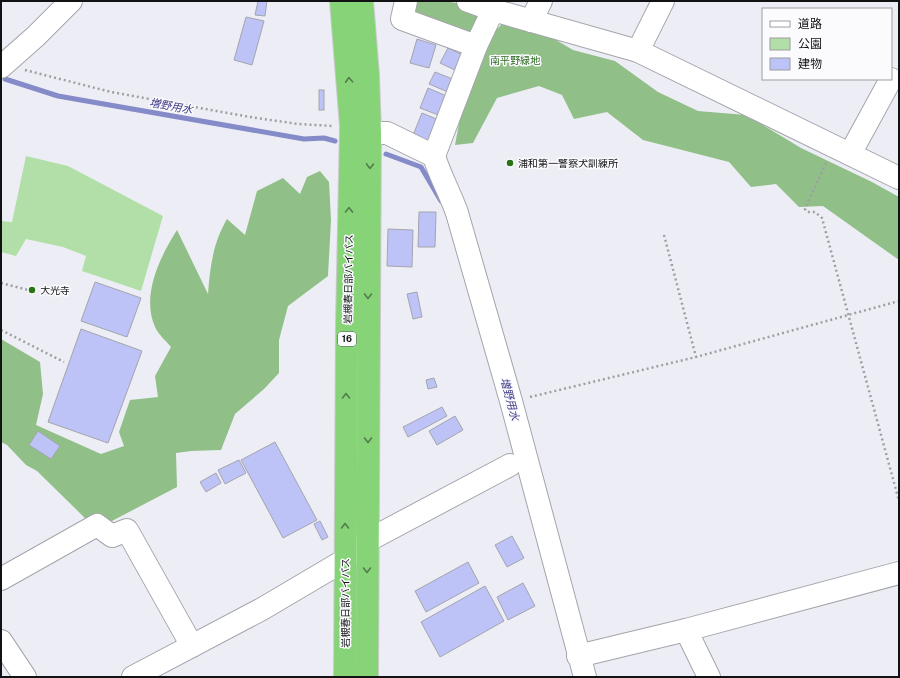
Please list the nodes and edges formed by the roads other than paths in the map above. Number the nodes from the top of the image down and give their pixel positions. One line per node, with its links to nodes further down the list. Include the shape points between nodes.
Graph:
1 (71, 1): 13 (street)
2 (341, 1): 16 (highway, 岩槻春日部バイパス / 16, one-way to 2)
3 (362, 1): 16 (highway, 岩槻春日部バイパス / 16, via 368,75)
4 (406, 1): 10 (street, via 402,19)
5 (468, 1): 8 (street)
6 (541, 1): 9 (street)
7 (663, 1): 11 (street)
8 (493, 10): 9 (street); 10 (street)
9 (531, 21): 11 (street)
10 (476, 46): 18 (street)
11 (638, 51): 17 (street)
12 (899, 64): 14 (street)
13 (1, 68)
14 (892, 77)
15 (890, 80): 17 (street)
16 (361, 129): 18 (street, via 387,133); 21 (highway, 岩槻春日部バイパス / 16, one-way to 21); 22 (highway, 岩槻春日部バイパス / 16, one-way to 16, via 347,324)
17 (850, 154): 19 (street)
18 (436, 163): 28 (street, via 457,213 511,401)
19 (899, 178)
20 (510, 465): 21 (street)
21 (367, 541): 22 (street); 32 (highway, 岩槻春日部バイパス / 16, one-way to 32)
22 (345, 560): 27 (street, via 262,609); 31 (highway, 岩槻春日部バイパス / 16)
23 (899, 573): 25 (street)
24 (1, 579): 27 (street, via 96,525 112,536 127,530)
25 (686, 630): 28 (street); 34 (street)
26 (1, 641): 29 (street)
27 (192, 646): 30 (street)
28 (578, 656): 33 (street)
29 (26, 677)
30 (133, 677)
31 (345, 677)
32 (367, 677)
33 (585, 677)
34 (709, 677)

